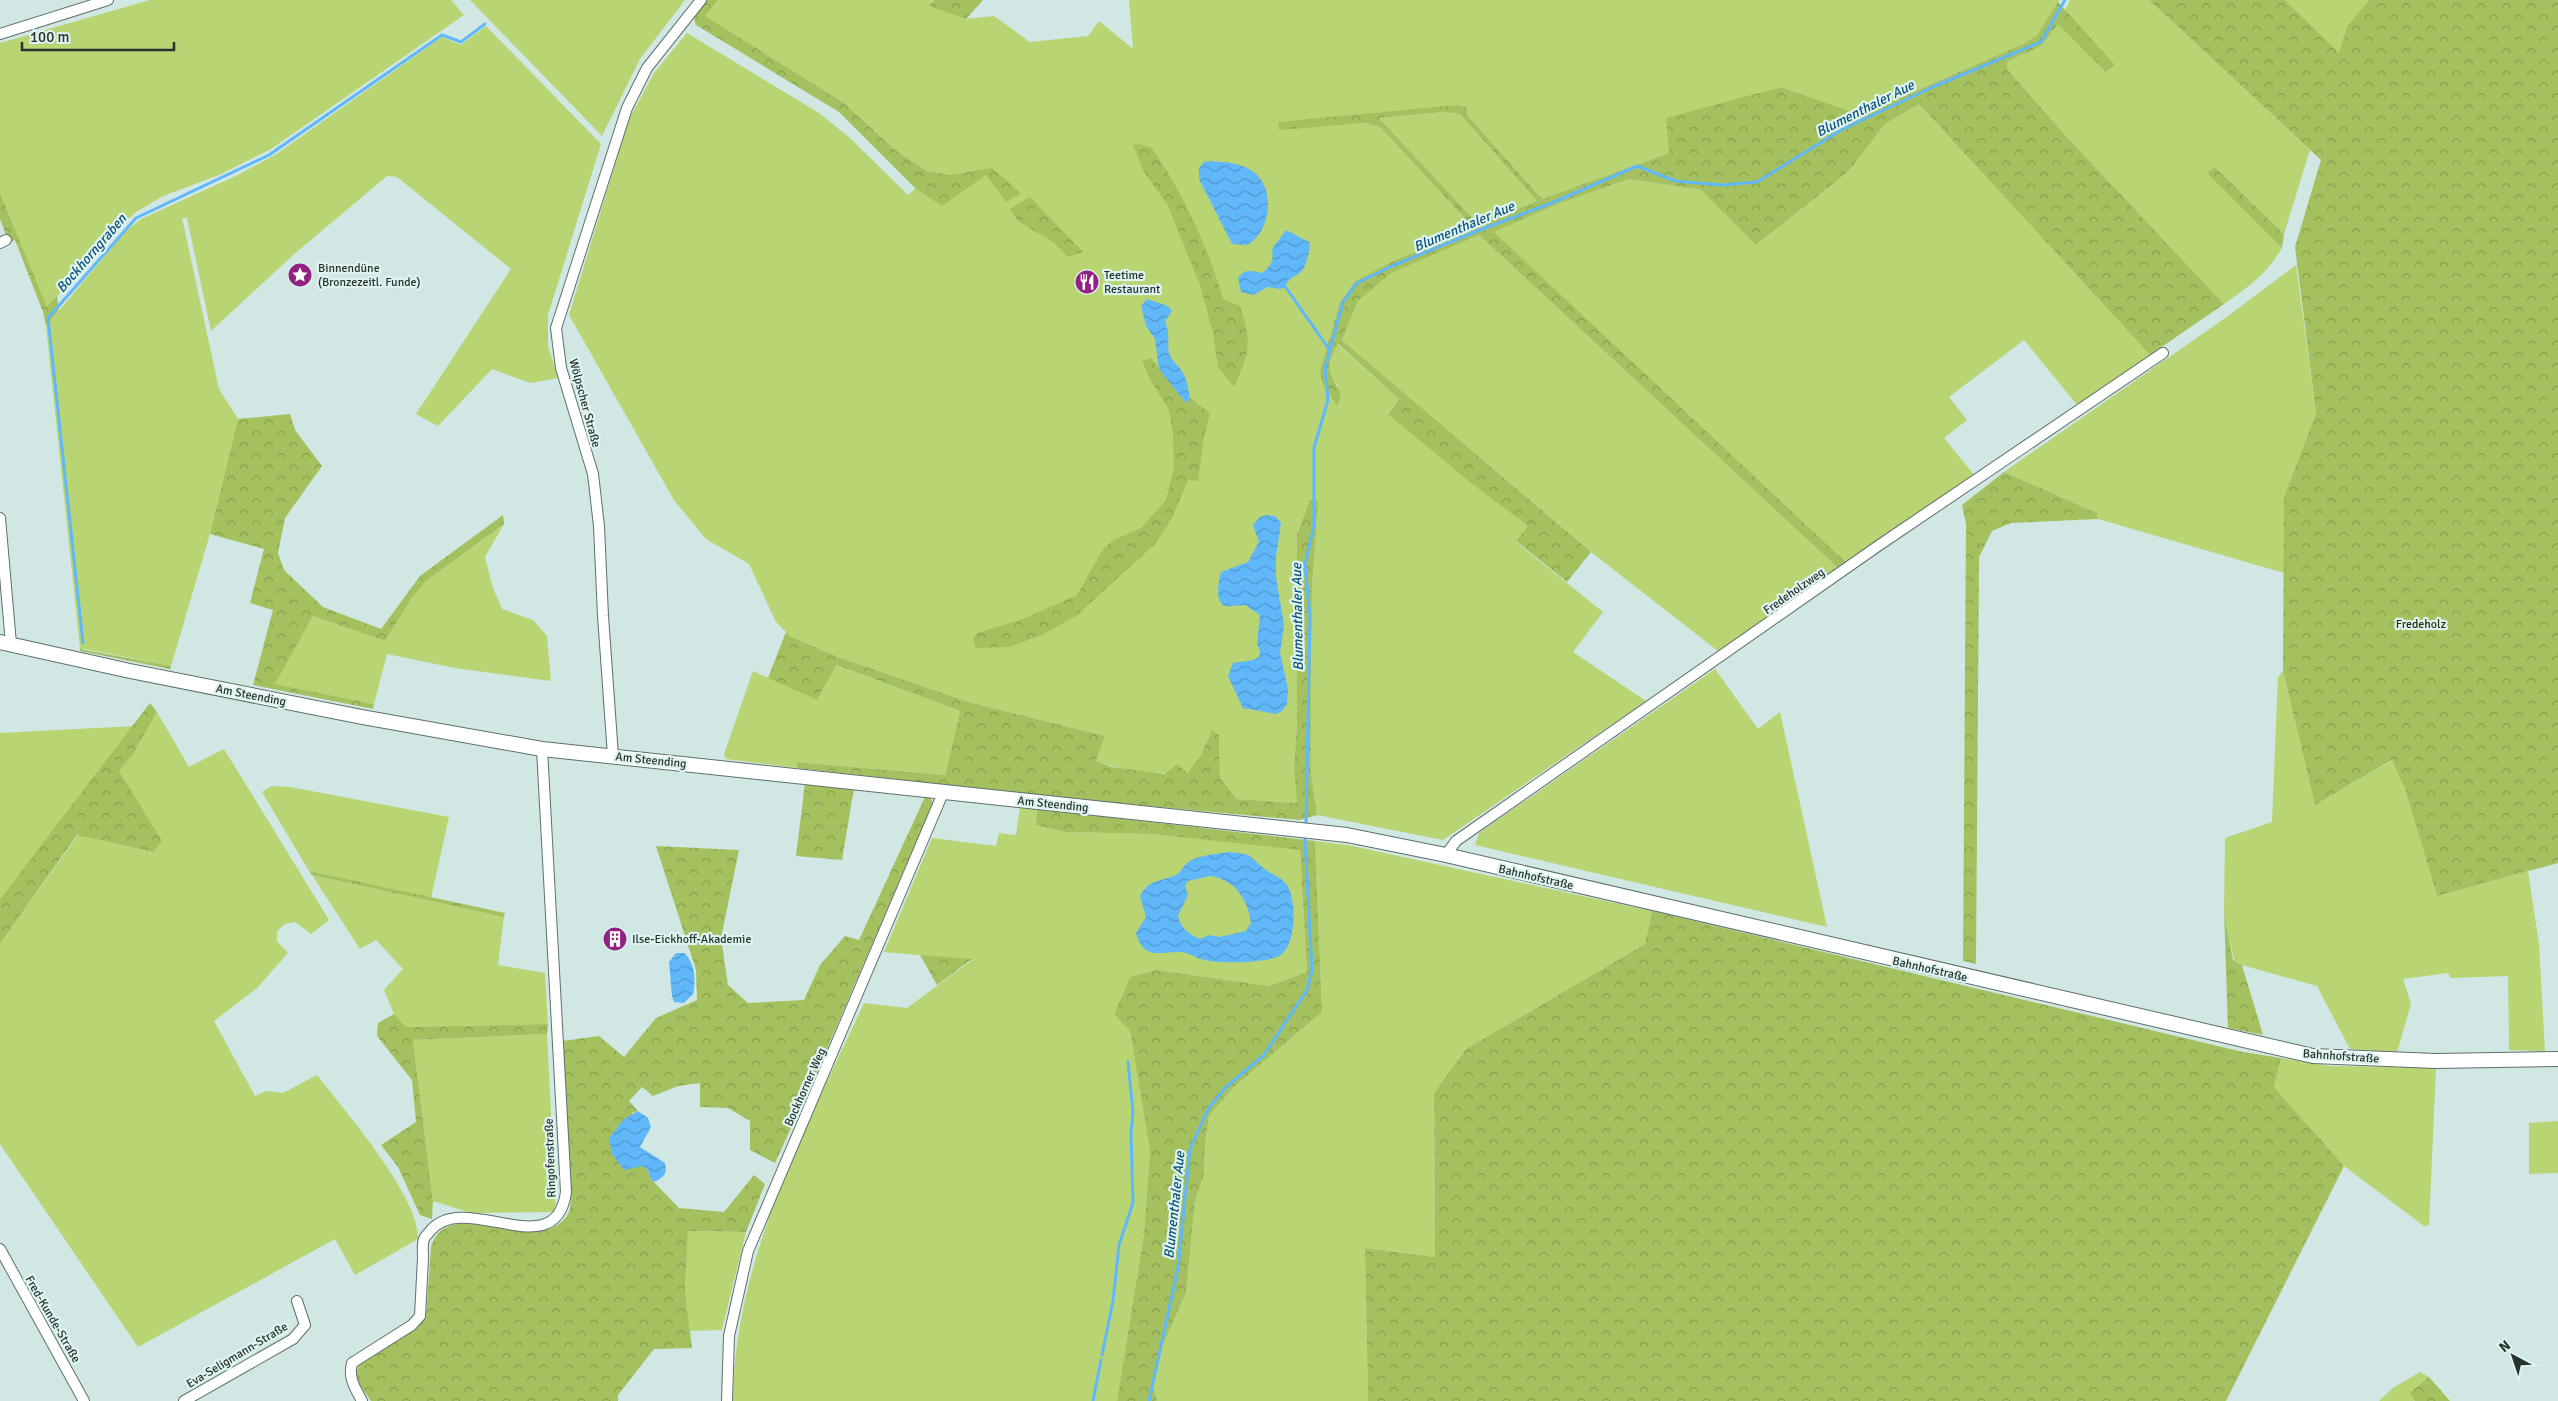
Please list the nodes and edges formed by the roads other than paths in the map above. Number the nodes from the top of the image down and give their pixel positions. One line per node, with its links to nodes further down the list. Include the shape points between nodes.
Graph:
1 (108, 0): 3 (street)
2 (701, 0): 8 (street, Wölpscher Straße, via 647,68 627,108 556,328 561,368 593,474 600,526)
3 (0, 34)
4 (2163, 353): 11 (street, Fredeholzweg, via 1878,546 1456,841)
5 (0, 518): 6 (street)
6 (6, 643): 7 (street, Am Steending, via 362,717)
7 (542, 749): 8 (street, Am Steending); 17 (street, Ringofenstraße, via 566,1192 564,1206 548,1225 532,1227 452,1218 437,1224 424,1239 420,1316 412,1325 352,1363 351,1381)
8 (613, 756): 9 (street, Am Steending)
9 (943, 793): 10 (street, Am Steending); 18 (street, Bockhorner Weg, via 748,1251 730,1336)
10 (1308, 830): 11 (street, Bahnhofstraße)
11 (1446, 855): 12 (street, Bahnhofstraße, via 2313,1056 2436,1061)
12 (2558, 1059)
13 (0, 1249): 15 (street, Fred-Kunde-Straße)
14 (297, 1301): 16 (street, Eva-Seligmann-Straße, via 305,1325 293,1339)
15 (84, 1401)
16 (184, 1401)
17 (362, 1401)
18 (727, 1401)

